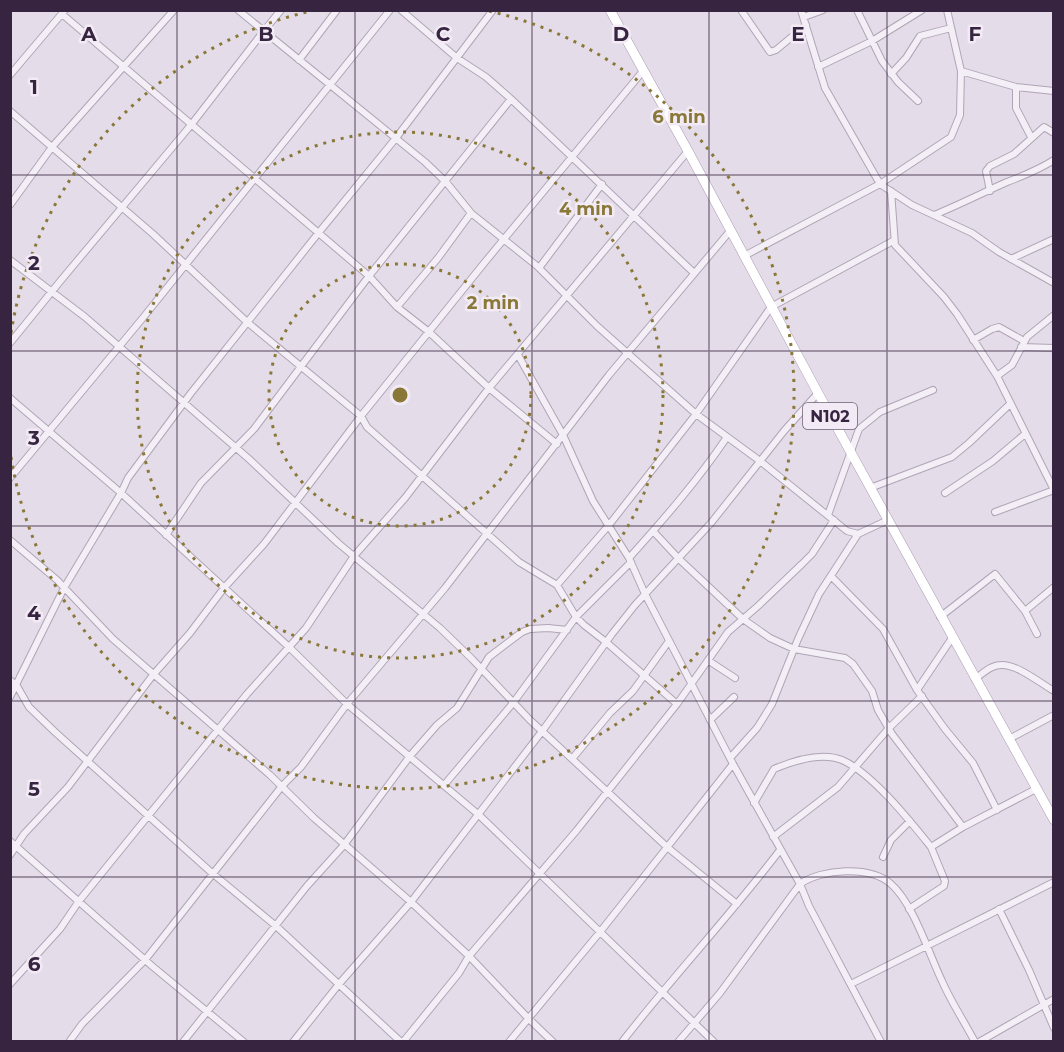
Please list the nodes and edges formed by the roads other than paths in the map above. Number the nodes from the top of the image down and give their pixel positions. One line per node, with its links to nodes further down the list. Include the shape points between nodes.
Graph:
1 (174, 10): 22 (street)
2 (238, 10): 18 (street)
3 (281, 10): 18 (street)
4 (337, 10): 21 (street)
5 (390, 10): 28 (street)
6 (401, 10): 20 (street)
7 (493, 10): 20 (street)
8 (610, 10): 25 (main road, N102)
9 (741, 10): 16 (street, via 770,52)
10 (823, 10): 15 (street)
11 (857, 10): 19 (street)
12 (922, 10): 19 (street)
13 (947, 10): 17 (street)
14 (64, 12): 22 (street); 27 (street)
15 (803, 14): 16 (street)
16 (806, 25): 23 (street)
17 (951, 28): 24 (street); 26 (street, via 920,36)
18 (263, 32): 21 (street); 34 (street)
19 (872, 41): 23 (street); 26 (street)
20 (457, 58): 31 (street); 37 (street)
21 (299, 60): 28 (street)
22 (126, 67): 34 (street); 38 (street)
23 (818, 67): 45 (street, via 829,99)
24 (961, 70): 29 (street); 45 (street, via 960,115 951,137)
25 (644, 72): 39 (main road, N102); 40 (street)
26 (891, 74): 32 (street)
27 (10, 75)
28 (331, 86): 37 (street); 42 (street)
29 (1016, 87): 30 (street); 36 (street, via 1016,108)
30 (1053, 91)
31 (511, 99): 40 (street); 43 (street)
32 (918, 101)
33 (10, 111): 38 (street)
34 (191, 124): 42 (street); 49 (street)
35 (1053, 133): 36 (street, via 1045,127)
36 (1032, 137): 47 (street, via 1009,158 988,168)
37 (396, 138): 43 (street); 54 (street)
38 (52, 147): 48 (street); 49 (street)
39 (688, 151): 51 (street); 53 (main road, N102)
40 (573, 156): 44 (street); 56 (street)
41 (1053, 160): 47 (street)
42 (254, 180): 54 (street); 61 (street)
43 (446, 182): 50 (street); 64 (street)
44 (602, 184): 51 (street); 62 (street)
45 (880, 184): 46 (street); 58 (street)
46 (891, 191): 52 (street); 57 (street)
47 (990, 191): 52 (street)
48 (10, 205)
49 (121, 206): 61 (street); 66 (street)
50 (471, 213): 56 (street); 68 (street)
51 (634, 214): 63 (street); 67 (street)
52 (933, 214): 59 (street, via 972,233)
53 (730, 231): 58 (main road, N102); 63 (street)
54 (318, 233): 64 (street); 71 (street)
55 (1053, 238): 59 (street)
56 (505, 239): 62 (street); 72 (street)
57 (893, 241): 69 (street); 73 (street, via 944,297)
58 (744, 256): 69 (main road, N102)
59 (1011, 259): 65 (street)
60 (10, 260): 66 (street)
61 (185, 266): 71 (street); 76 (street)
62 (539, 268): 67 (street)
63 (694, 273): 78 (street)
64 (369, 276): 68 (street); 80 (street)
65 (1053, 283)
66 (52, 293): 74 (street); 76 (street)
67 (567, 296): 78 (street); 79 (street)
68 (397, 307): 72 (street)
69 (771, 308): 84 (main road, N102); 88 (street)
70 (1053, 315): 75 (street)
71 (247, 322): 80 (street); 86 (street)
72 (429, 332): 82 (street); 89 (street)
73 (973, 340): 75 (street, via 999,327); 81 (street)
74 (10, 343)
75 (1022, 344): 77 (street); 81 (street, via 1012,365)
76 (118, 346): 86 (street); 90 (street)
77 (1053, 348)
78 (627, 352): 88 (street); 92 (street)
79 (518, 355): 82 (street); 92 (street)
80 (302, 366): 89 (street); 95 (street)
81 (997, 376): 87 (street)
82 (489, 388): 94 (street); 98 (street)
83 (933, 390): 96 (street, via 869,419 855,436)
84 (818, 393): 96 (main road, N102); 97 (street)
85 (10, 398): 90 (street)
86 (183, 404): 95 (street); 102 (street)
87 (1010, 404): 91 (street); 100 (street, via 952,457)
88 (696, 414): 93 (street); 109 (street)
89 (361, 416): 98 (street, via 367,427); 104 (street)
90 (48, 431): 99 (street); 102 (street)
91 (1025, 434): 101 (street); 103 (street)
92 (563, 435): 94 (street); 109 (street, via 593,501)
93 (727, 437): 97 (street); 110 (street, via 708,466)
94 (557, 444): 111 (street)
95 (236, 448): 104 (street); 112 (street, via 201,483)
96 (851, 454): 100 (main road, N102); 106 (street)
97 (760, 461): 106 (street); 116 (street)
98 (422, 474): 111 (street); 115 (street)
99 (10, 478)
100 (870, 488): 107 (main road, N102)
101 (1053, 490): 105 (street)
102 (121, 493): 112 (street); 121 (street)
103 (945, 493)
104 (294, 502): 115 (street); 122 (street)
105 (995, 512)
106 (828, 515): 108 (street)
107 (888, 519): 113 (street); 127 (main road, N102)
108 (834, 520): 113 (street); 128 (street, via 802,564)
109 (609, 525): 117 (street); 119 (street)
110 (653, 531): 116 (street); 117 (street)
111 (486, 533): 119 (street, via 525,566); 125 (street)
112 (166, 534): 122 (street)
113 (858, 534): 118 (street)
114 (12, 544): 121 (street)
115 (354, 556): 125 (street); 134 (street)
116 (679, 559): 123 (street); 128 (street)
117 (630, 560): 123 (street); 126 (street)
118 (831, 576): 135 (street); 145 (street, via 883,629)
119 (557, 585): 126 (street)
120 (1053, 587): 124 (street)
121 (64, 588): 138 (street); 144 (street)
122 (224, 588): 134 (street); 138 (street)
123 (645, 594): 132 (street); 133 (street)
124 (1025, 611): 127 (street, via 994,574); 130 (street)
125 (423, 614): 137 (street); 151 (street)
126 (576, 617): 129 (street); 133 (street)
127 (940, 617): 131 (main road, N102)
128 (743, 619): 135 (street); 136 (street, via 720,641)
129 (567, 630): 137 (street, via 522,632 495,651); 150 (street)
130 (1037, 634)
131 (952, 638): 141 (main road, N102); 145 (street)
132 (669, 640): 139 (street); 143 (street)
133 (606, 642): 139 (street); 157 (street)
134 (290, 648): 151 (street); 156 (street)
135 (794, 649): 155 (street, via 848,660 872,691); 162 (street, via 772,704)
136 (709, 661): 140 (street); 143 (street)
137 (481, 668): 150 (street); 159 (street, via 457,708)
138 (153, 675): 156 (street); 161 (street)
139 (644, 676): 152 (street); 160 (street)
140 (735, 678)
141 (975, 679): 146 (street, via 1000,664 1025,673); 158 (main road, N102)
142 (10, 680): 144 (street)
143 (691, 684): 152 (street); 154 (street)
144 (17, 686): 148 (street); 161 (street, via 29,707)
145 (917, 690): 147 (street)
146 (1053, 691)
147 (922, 696): 155 (street); 169 (street, via 973,763)
148 (10, 697)
149 (734, 697): 154 (street)
150 (513, 703): 157 (street); 164 (street)
151 (347, 704): 159 (street); 165 (street, via 301,767)
152 (677, 704): 167 (street)
153 (1053, 715): 158 (street)
154 (710, 720): 162 (street)
155 (889, 728): 163 (street); 174 (street)
156 (218, 730): 165 (street); 171 (street)
157 (543, 730): 160 (street); 170 (street)
158 (1009, 739): 166 (main road, N102)
159 (410, 756): 164 (street); 177 (street)
160 (572, 759): 167 (street)
161 (87, 760): 171 (street); 176 (street, via 68,787)
162 (732, 761): 168 (street); 178 (street)
163 (854, 767): 168 (street, via 825,758 785,765 773,771); 173 (street); 175 (street, via 838,787)
164 (445, 784): 170 (street)
165 (282, 786): 177 (street); 183 (street)
166 (1036, 789): 169 (street); 172 (main road, N102)
167 (607, 791): 178 (street); 184 (street)
168 (754, 802): 175 (street)
169 (997, 810): 174 (street)
170 (479, 815): 184 (street); 188 (street)
171 (148, 816): 183 (street); 187 (street)
172 (1053, 820)
173 (910, 821): 179 (street); 182 (street, via 891,840)
174 (963, 827): 179 (street)
175 (773, 837): 180 (street)
176 (13, 843): 181 (street); 187 (street)
177 (344, 844): 188 (street); 192 (street)
178 (667, 847): 189 (street); 193 (street)
179 (931, 847): 190 (street, via 944,886)
180 (780, 850): 186 (street); 189 (street)
181 (10, 855)
182 (883, 857)
183 (212, 873): 192 (street); 196 (street)
184 (539, 875): 193 (street); 195 (street)
185 (1053, 882): 191 (street)
186 (800, 884): 190 (street, via 808,878 846,870 863,872 891,883); 199 (street); 205 (street)
187 (79, 901): 196 (street); 197 (street, via 60,929)
188 (411, 902): 195 (street); 198 (street)
189 (737, 904): 200 (street)
190 (909, 909): 194 (street)
191 (999, 909): 194 (street); 202 (street)
192 (276, 926): 198 (street); 203 (street)
193 (600, 932): 200 (street); 204 (street)
194 (927, 948): 199 (street); 218 (street)
195 (469, 956): 204 (street); 211 (street)
196 (145, 960): 203 (street); 207 (street)
197 (10, 984)
198 (339, 984): 210 (street); 211 (street)
199 (851, 984): 217 (street)
200 (661, 991): 205 (street); 214 (street)
201 (1053, 999): 202 (street)
202 (1043, 1006): 206 (street); 218 (street)
203 (207, 1012): 208 (street); 209 (street)
204 (528, 1018): 212 (street); 213 (street)
205 (694, 1024): 215 (street); 216 (street)
206 (1053, 1028)
207 (69, 1041)
208 (183, 1041)
209 (244, 1041)
210 (293, 1041)
211 (402, 1041)
212 (509, 1041)
213 (553, 1041)
214 (622, 1041)
215 (678, 1041)
216 (714, 1041)
217 (881, 1041)
218 (977, 1041)

